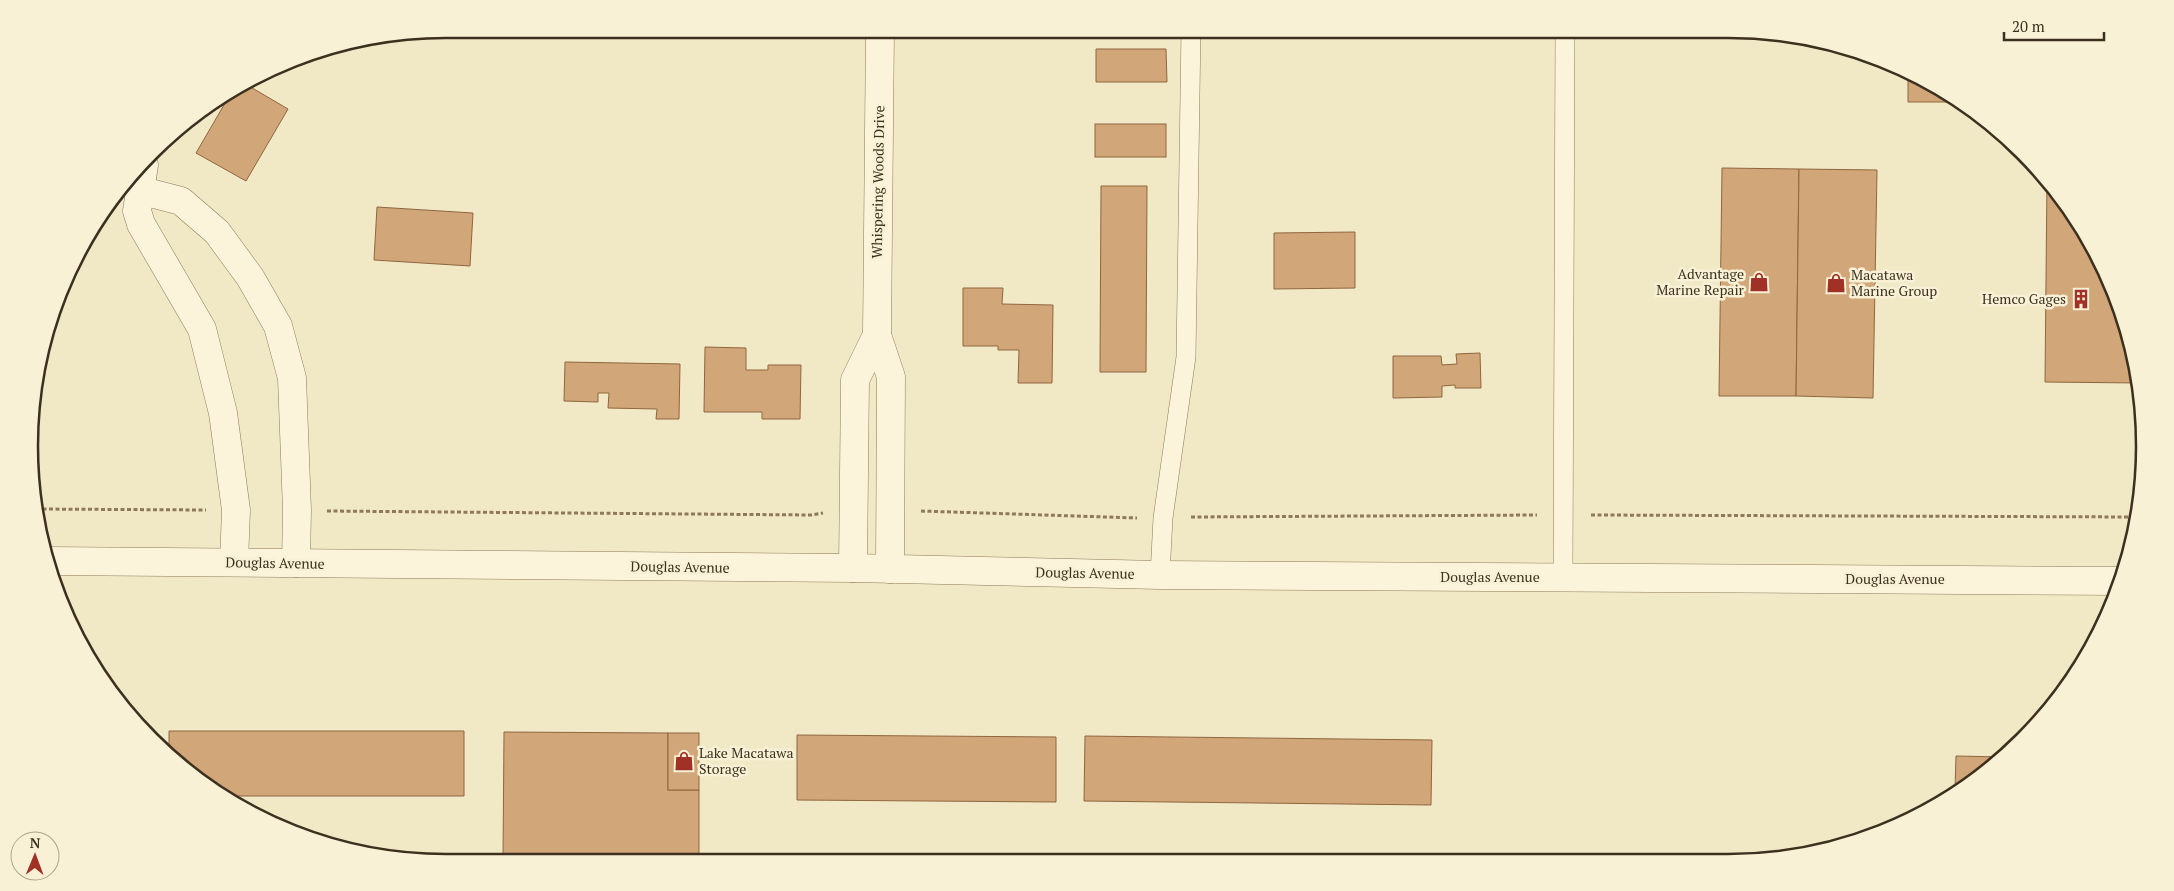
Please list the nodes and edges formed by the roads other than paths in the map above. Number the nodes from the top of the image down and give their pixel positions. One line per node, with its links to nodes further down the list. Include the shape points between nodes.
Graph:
1 (880, 38): 5 (street, Whispering Woods Drive)
2 (1191, 38): 11 (lane, via 1186,357 1164,518)
3 (1565, 38): 12 (lane)
4 (138, 179): 7 (street, via 137,211 141,224 202,329 223,413 236,510); 8 (street, via 181,201 216,232 250,277 278,326 292,378)
5 (876, 335): 9 (street, Whispering Woods Drive, via 855,380); 10 (street, Whispering Woods Drive, via 891,377)
6 (54, 561): 7 (street, Douglas Avenue)
7 (234, 562): 8 (street, Douglas Avenue)
8 (296, 563): 9 (street, Douglas Avenue)
9 (853, 568): 10 (street, Douglas Avenue)
10 (890, 569): 11 (street, Douglas Avenue)
11 (1160, 575): 12 (street, Douglas Avenue)
12 (1564, 577): 13 (street, Douglas Avenue)
13 (2113, 581)

